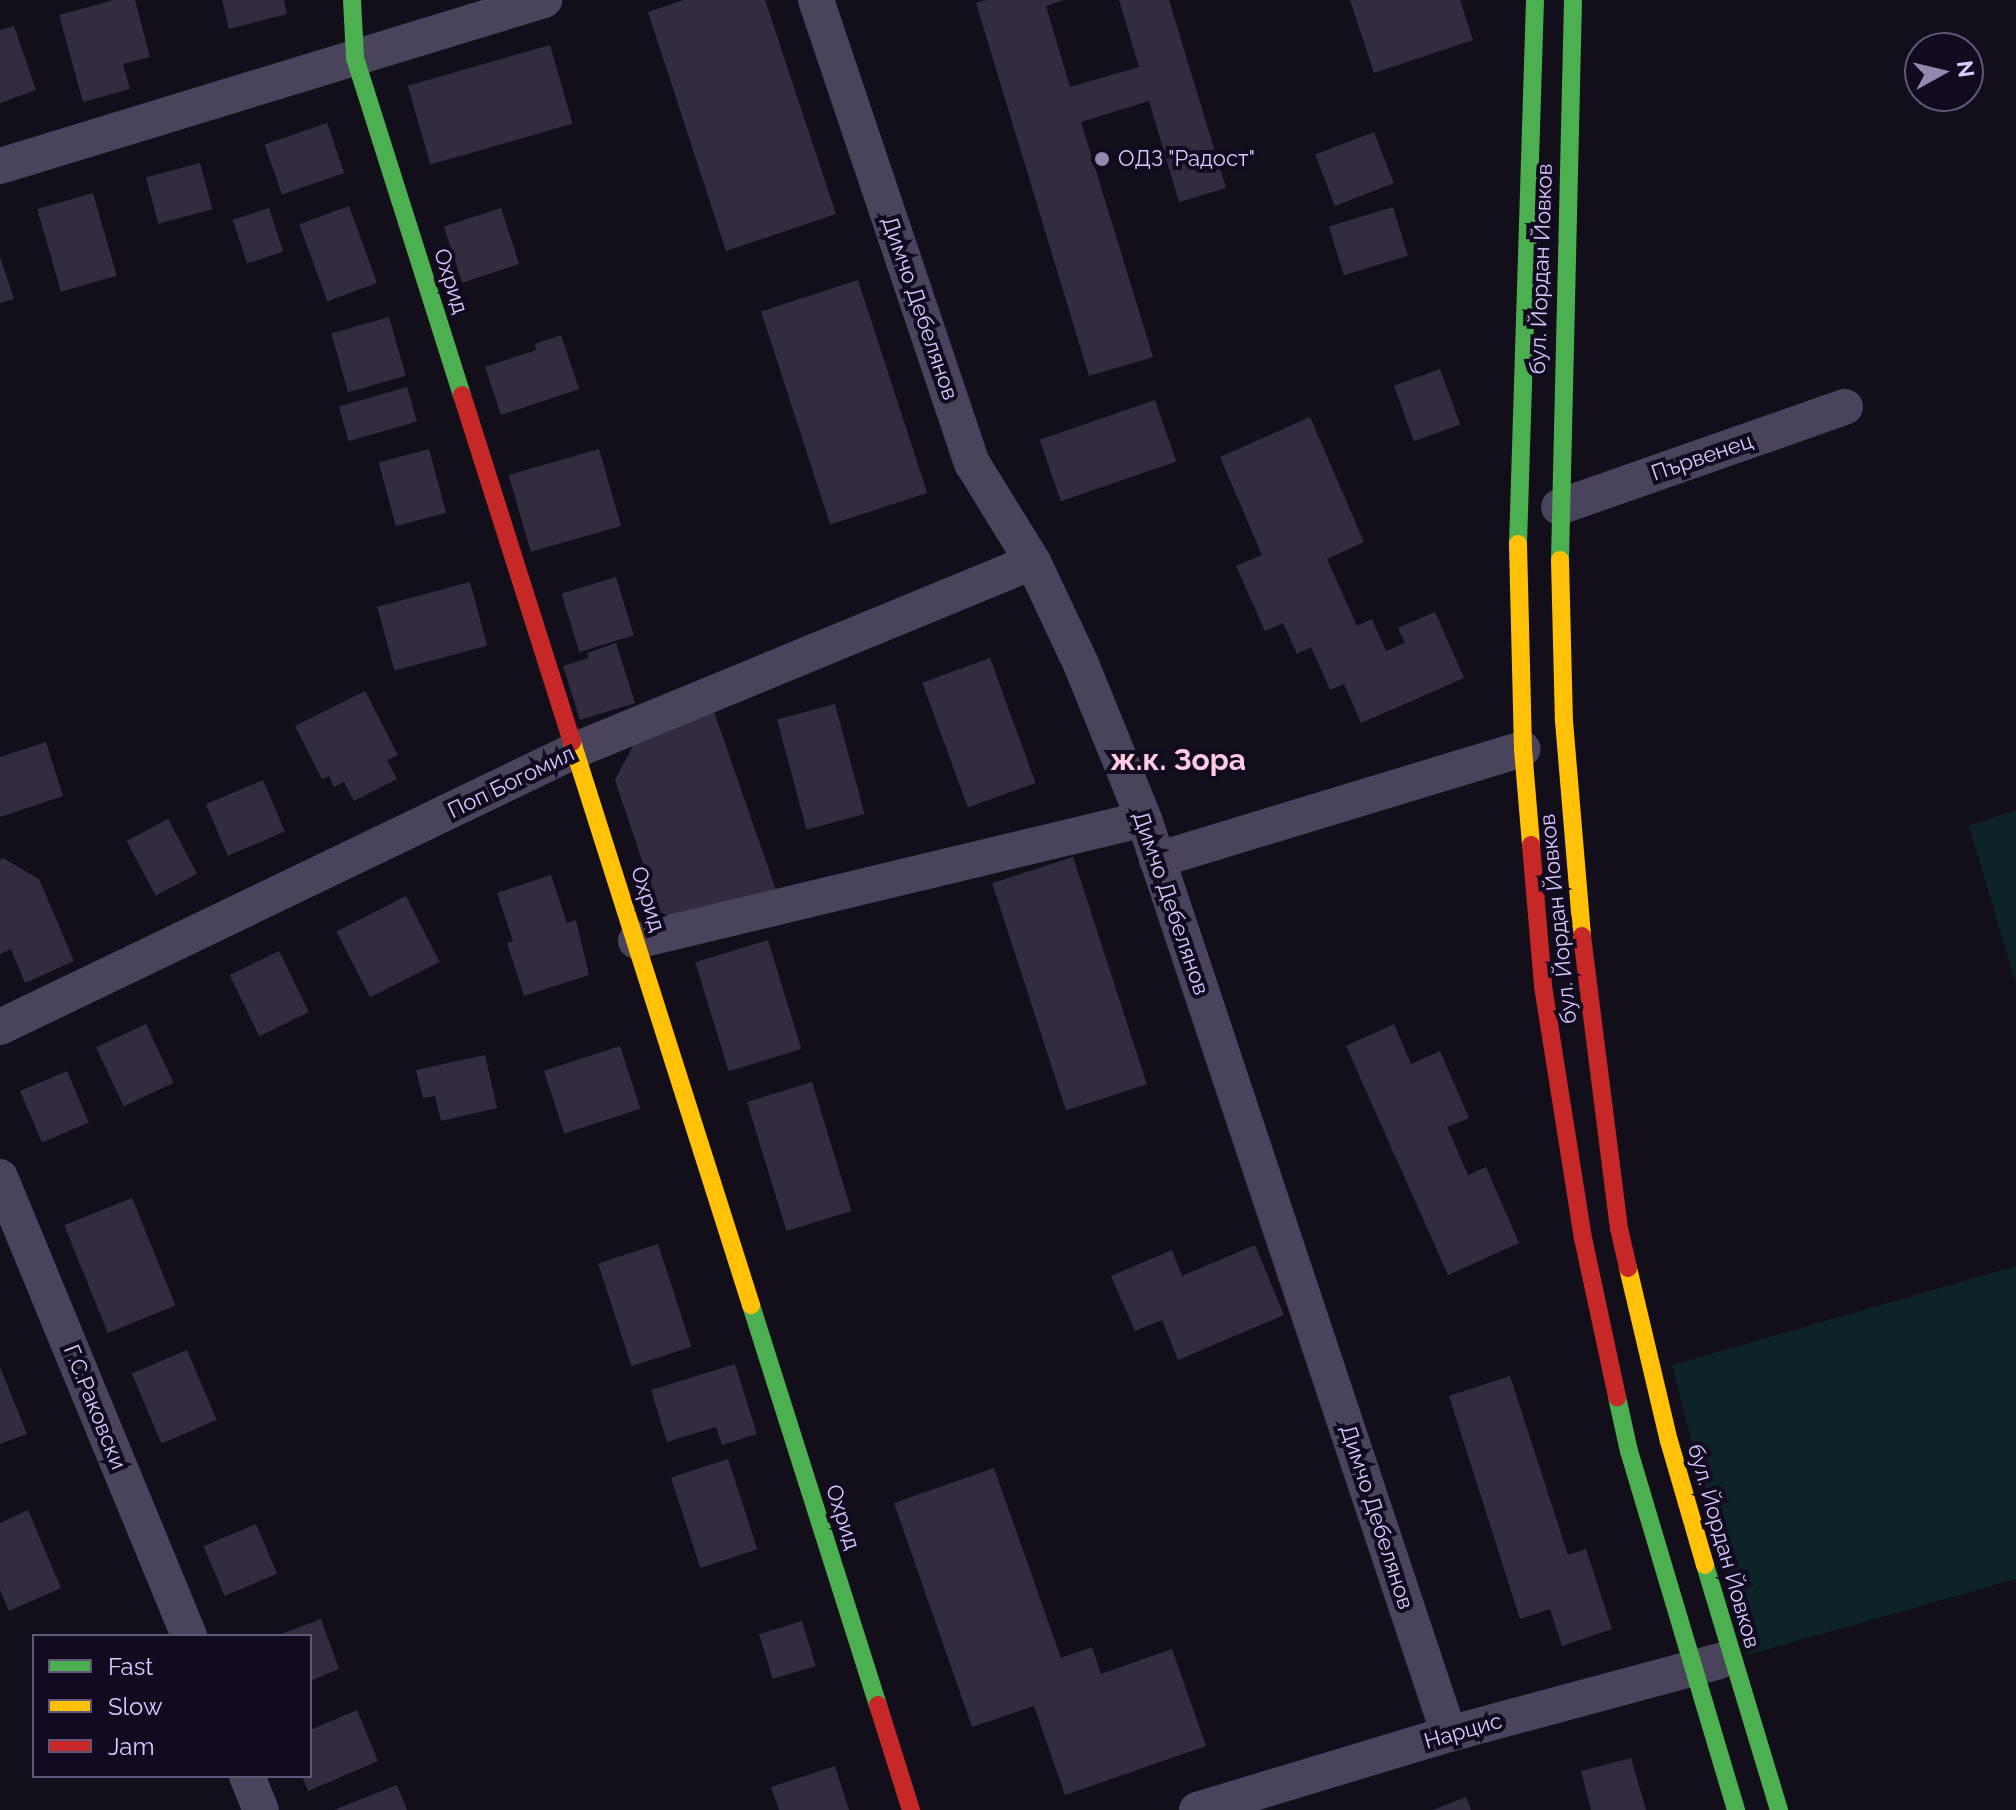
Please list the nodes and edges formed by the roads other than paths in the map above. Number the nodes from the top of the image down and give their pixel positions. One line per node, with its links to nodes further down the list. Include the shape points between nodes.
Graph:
1 (352, 0): 6 (street, Охрид)
2 (544, 0): 6 (street)
3 (816, 0): 10 (street, Димчо Дебелянов, via 972,463)
4 (1535, 0): 11 (street, бул. Йордан Йовков, via 1517,517)
5 (1573, 0): 9 (street, бул. Йордан Йовков)
6 (355, 58): 7 (street); 12 (street, Охрид)
7 (0, 166)
8 (1845, 407): 9 (street, Първенец)
9 (1559, 507): 19 (street, бул. Йордан Йовков, via 1565,737 1586,979 1619,1228 1669,1441)
10 (1033, 562): 12 (street, Поп Богомил); 13 (street, Димчо Дебелянов)
11 (1523, 749): 14 (street); 20 (street, бул. Йордан Йовков, via 1543,986 1583,1238 1629,1451)
12 (576, 750): 15 (street, Охрид); 16 (street, Поп Богомил)
13 (1144, 819): 14 (street, Димчо Дебелянов); 15 (street)
14 (1157, 860): 21 (street, Димчо Дебелянов)
15 (636, 941): 24 (street, Охрид)
16 (0, 1027)
17 (0, 1177): 18 (street, Г.С.Раковски)
18 (188, 1634)
19 (1731, 1658): 20 (street, Нарцис); 27 (street, бул. Йордан Йовков)
20 (1692, 1668): 21 (street, Нарцис); 26 (street, бул. Йордан Йовков)
21 (1449, 1734): 25 (street, Нарцис)
22 (248, 1778): 23 (street)
23 (261, 1810)
24 (911, 1810)
25 (1197, 1810)
26 (1736, 1810)
27 (1779, 1810)

